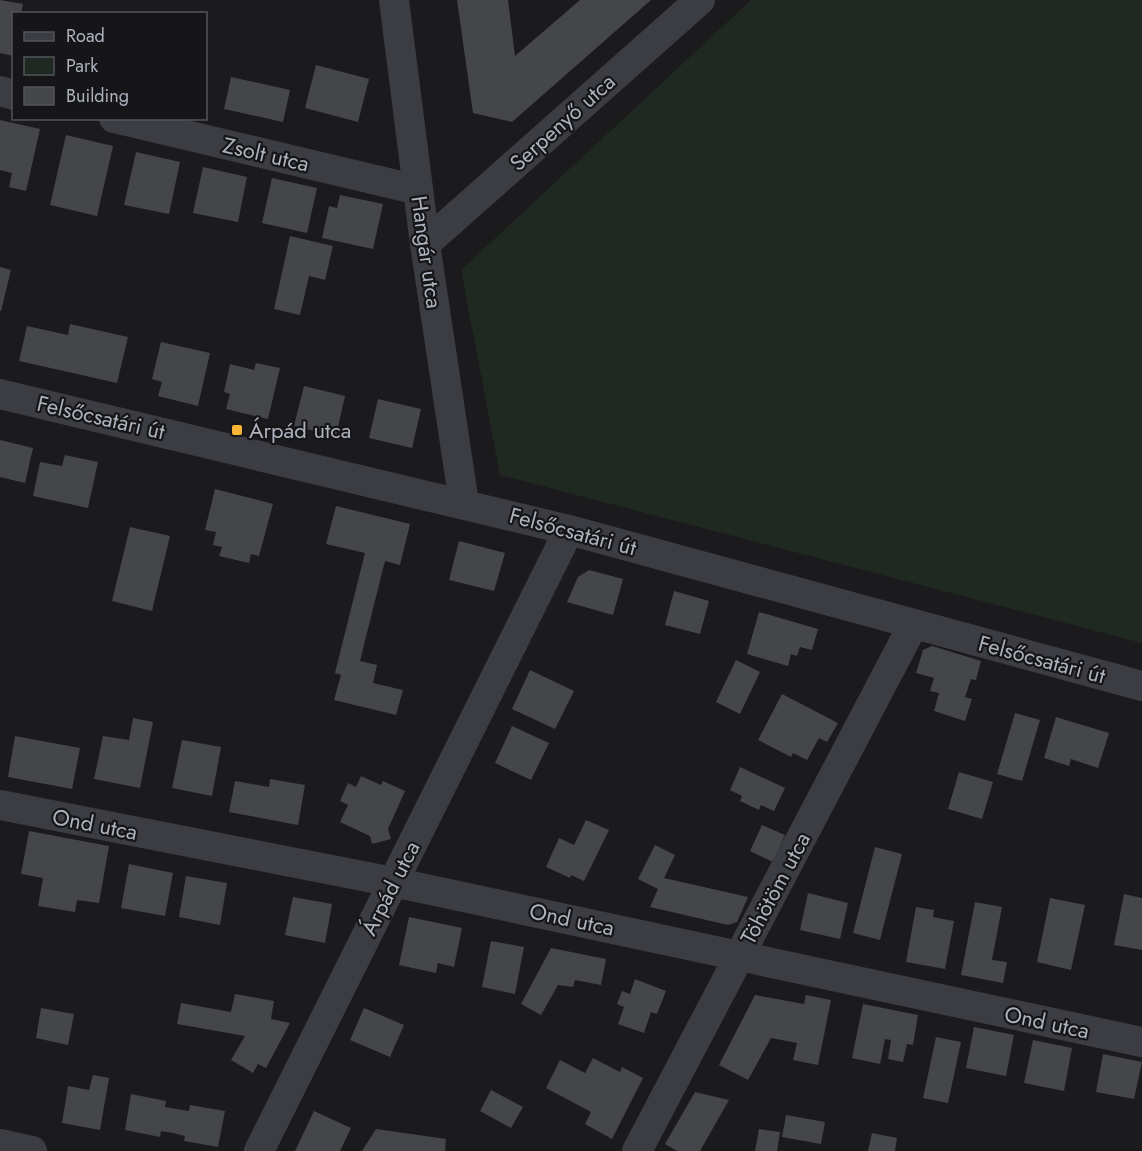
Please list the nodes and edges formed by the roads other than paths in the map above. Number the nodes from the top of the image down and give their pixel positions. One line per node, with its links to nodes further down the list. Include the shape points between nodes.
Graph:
1 (394, 0): 4 (street, Hangár utca)
2 (685, 4): 5 (street, Serpenyő utca)
3 (122, 120): 4 (street, Zsolt utca)
4 (418, 190): 5 (street, Hangár utca)
5 (425, 244): 7 (street, Hangár utca)
6 (0, 394): 7 (street, Felsőcsatári út)
7 (464, 502): 8 (street, Felsőcsatári út)
8 (569, 530): 9 (street, Felsőcsatári út); 12 (street, Árpád utca)
9 (913, 625): 10 (street, Felsőcsatári út); 13 (street, Töhötöm utca)
10 (1142, 686)
11 (0, 805): 12 (street, Ond utca)
12 (393, 882): 13 (street, Ond utca); 17 (street, Árpád utca)
13 (740, 954): 14 (street, Ond utca); 18 (street, Töhötöm utca)
14 (1142, 1042)
15 (0, 1144): 16 (street)
16 (32, 1151)
17 (259, 1151)
18 (637, 1151)

